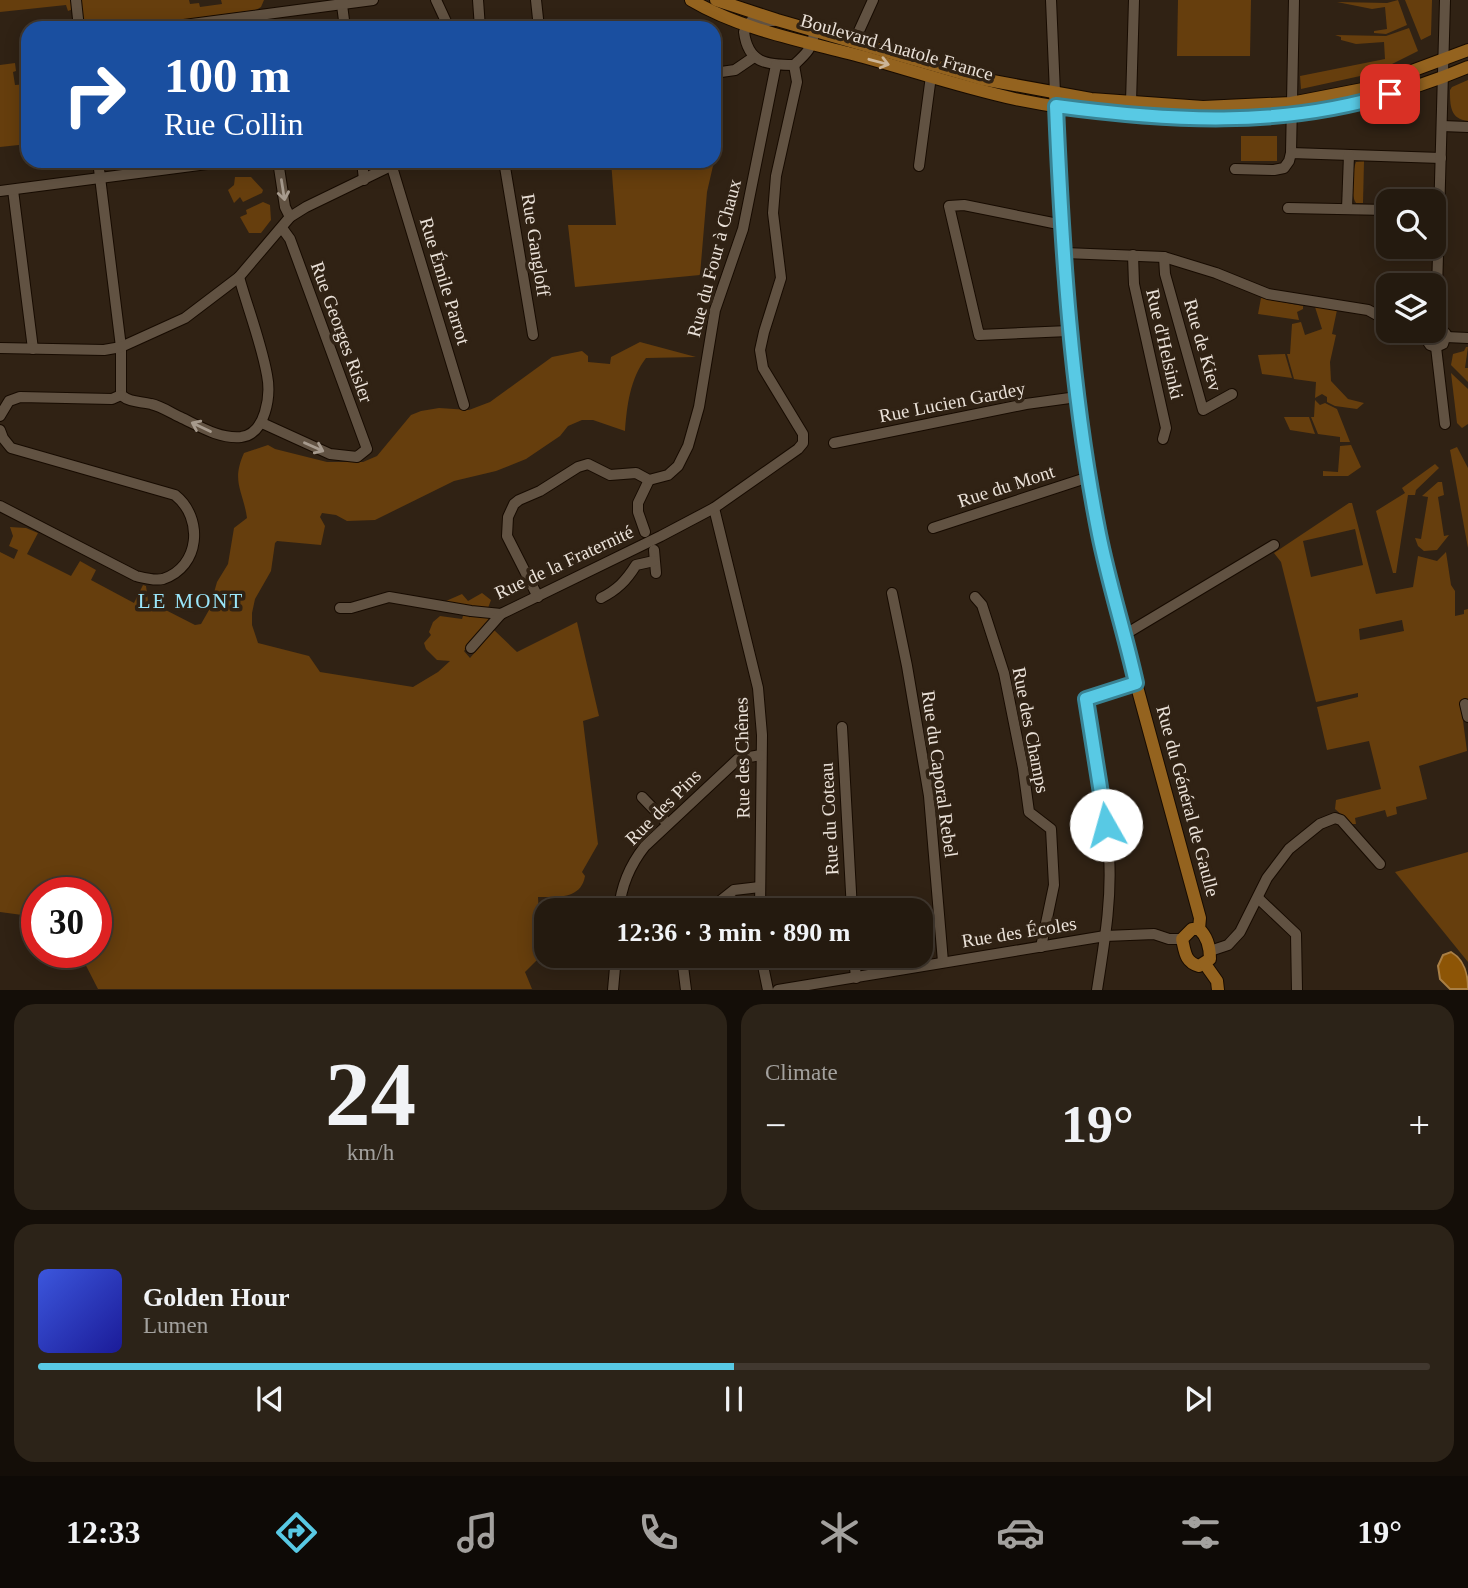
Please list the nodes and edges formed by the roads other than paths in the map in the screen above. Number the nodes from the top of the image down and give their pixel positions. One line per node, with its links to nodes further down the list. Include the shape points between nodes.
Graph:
1 (76, 0): 16 (street)
2 (373, 0): 13 (street)
3 (436, 0): 20 (street)
4 (478, 0): 21 (street)
5 (536, 0): 22 (street)
6 (691, 0): 23 (main road, Boulevard Anatole France)
7 (716, 0): 15 (main road, Boulevard Anatole France)
8 (873, 0): 25 (street)
9 (1051, 0): 35 (street)
10 (1134, 0): 36 (street)
11 (1294, 0): 37 (street)
12 (1445, 0): 28 (street)
13 (342, 5): 14 (street); 19 (street)
14 (261, 15): 17 (street); 18 (street)
15 (777, 20): 23 (street); 24 (main road, Boulevard Anatole France)
16 (78, 21)
17 (218, 21)
18 (261, 21)
19 (344, 21)
20 (446, 21)
21 (480, 21)
22 (538, 21)
23 (748, 24): 24 (main road, Boulevard Anatole France); 27 (street, via 746,45)
24 (813, 38): 25 (main road, Boulevard Anatole France); 30 (street); 33 (main road, Boulevard Anatole France, one-way to 33)
25 (854, 43): 35 (main road, Boulevard Anatole France)
26 (1468, 50): 28 (main road)
27 (754, 57): 29 (street); 32 (street, via 735,70)
28 (1444, 59): 34 (street); 37 (main road)
29 (776, 65): 30 (street); 89 (street, Rue du Four à Chaux, via 743,229 715,310 688,446 668,475)
30 (794, 65): 91 (street, Rue de la Fraternité, via 797,82 776,176 773,213 781,278 760,351 763,368 803,434 803,443)
31 (1468, 67): 34 (main road)
32 (721, 72)
33 (931, 76): 35 (main road, Boulevard Anatole France, via 982,91); 43 (street)
34 (1443, 77): 37 (main road, via 1364,102); 38 (street)
35 (1056, 99): 36 (main road); 37 (main road, via 1203,120); 61 (main road, Rue du Général de Gaulle)
36 (1132, 102): 37 (main road)
37 (1291, 109): 40 (street)
38 (1442, 126): 39 (street); 42 (street)
39 (1468, 127)
40 (1291, 153): 41 (street); 51 (street, via 1284,168)
41 (1349, 155): 42 (street); 58 (street)
42 (1441, 158): 54 (street)
43 (919, 166)
44 (99, 168): 52 (street)
45 (165, 168): 52 (street)
46 (279, 168): 60 (street, one-way to 60)
47 (363, 168): 53 (street)
48 (389, 168): 53 (street)
49 (398, 168): 81 (street, Rue Émile Parrot)
50 (505, 168): 69 (street, Rue Gangloff)
51 (1235, 169)
52 (100, 179): 55 (street); 74 (street)
53 (364, 180): 60 (street)
54 (1438, 189)
55 (13, 190): 56 (street); 77 (street)
56 (0, 191)
57 (1287, 208): 58 (street)
58 (1347, 209): 59 (street)
59 (1376, 210)
60 (290, 217): 62 (street)
61 (1063, 225): 63 (main road, Rue du Général de Gaulle); 68 (street, via 949,206 979,335)
62 (282, 228): 66 (street); 83 (street, Rue Georges Risler, one-way to 62, via 330,454 357,457 367,449 290,239)
63 (1065, 253): 64 (street); 68 (main road, Rue du Général de Gaulle)
64 (1133, 255): 65 (street); 86 (street, Rue d'Helsinki, via 1134,284 1166,428)
65 (1164, 257): 67 (street, via 1268,294); 78 (street, Rue de Kiev, via 1203,410)
66 (239, 276): 74 (street, via 185,318); 83 (street, via 268,377)
67 (1376, 314)
68 (1069, 331): 80 (main road, Rue du Général de Gaulle)
69 (533, 335)
70 (1446, 337): 71 (street)
71 (1468, 338)
72 (1429, 343): 75 (street)
73 (1443, 343): 75 (street)
74 (121, 347): 77 (street); 79 (street)
75 (1436, 347): 84 (street)
76 (0, 348): 77 (street)
77 (33, 349)
78 (1232, 394)
79 (121, 396): 82 (street, via 20,397 9,401); 83 (street, one-way to 79, via 254,433 227,437 152,404)
80 (1077, 397): 87 (street, Rue Lucien Gardey); 88 (main road, Rue du Général de Gaulle)
81 (464, 405)
82 (0, 416)
83 (262, 423)
84 (1445, 424)
85 (0, 430): 90 (street, via 11,447 175,495 190,511 195,537 181,567 163,579 147,579)
86 (1163, 439)
87 (834, 443)
88 (1089, 477): 92 (street, Rue du Mont); 102 (main road, Rue du Général de Gaulle)
89 (649, 480): 93 (street, via 638,503); 97 (street, via 636,473 610,475 588,464 514,504 507,536)
90 (0, 506)
91 (714, 508): 97 (street, Rue de la Fraternité); 108 (street, Rue des Chênes, via 758,688)
92 (933, 528)
93 (645, 532)
94 (1275, 545): 102 (street)
95 (656, 573): 99 (street, via 654,556 636,565 626,581)
96 (892, 593): 123 (street, Rue du Caporal Rebel, via 929,796)
97 (538, 597): 101 (street, Rue de la Fraternité)
98 (975, 597): 121 (street, Rue des Champs, via 982,605 1004,673 1029,812 1051,829 1054,885)
99 (601, 598)
100 (340, 608): 101 (street, Rue de la Fraternité, via 389,597)
101 (501, 614): 103 (street)
102 (1124, 635): 104 (main road, Rue du Général de Gaulle)
103 (471, 648)
104 (1136, 683): 118 (main road, Rue du Général de Gaulle, via 1200,918); 119 (street, via 1086,699 1109,853 1111,900)
105 (1465, 704): 106 (street)
106 (1468, 717)
107 (842, 727): 116 (street, Rue du Coteau)
108 (761, 755): 110 (street, Rue des Pins, via 738,760); 112 (street, Rue des Chênes)
109 (642, 797): 110 (street)
110 (668, 824): 113 (street, Rue des Pins, via 634,859)
111 (1380, 864): 117 (street, via 1341,820 1329,820 1289,849)
112 (760, 887): 114 (street, via 734,890); 115 (street, Rue des Chênes)
113 (621, 898)
114 (724, 898)
115 (760, 898)
116 (851, 898)
117 (1258, 898): 122 (street, via 1228,946); 136 (street, via 1296,933)
118 (1199, 929): 120 (main road, via 1192,929); 122 (main road)
119 (1105, 936): 120 (street, Rue des Écoles, via 1154,934); 121 (street, Rue des Écoles); 134 (street)
120 (1182, 939): 124 (main road, via 1191,964)
121 (1041, 947): 123 (street, Rue des Écoles)
122 (1210, 951): 124 (main road)
123 (943, 962): 129 (street, Rue des Écoles)
124 (1205, 964): 135 (main road)
125 (614, 968): 130 (street)
126 (683, 968): 131 (street)
127 (764, 968): 132 (street)
128 (855, 968): 129 (street)
129 (856, 978): 133 (street, Rue des Écoles)
130 (613, 989)
131 (685, 989)
132 (768, 989)
133 (778, 989)
134 (1097, 989)
135 (1217, 989)
136 (1297, 989)

